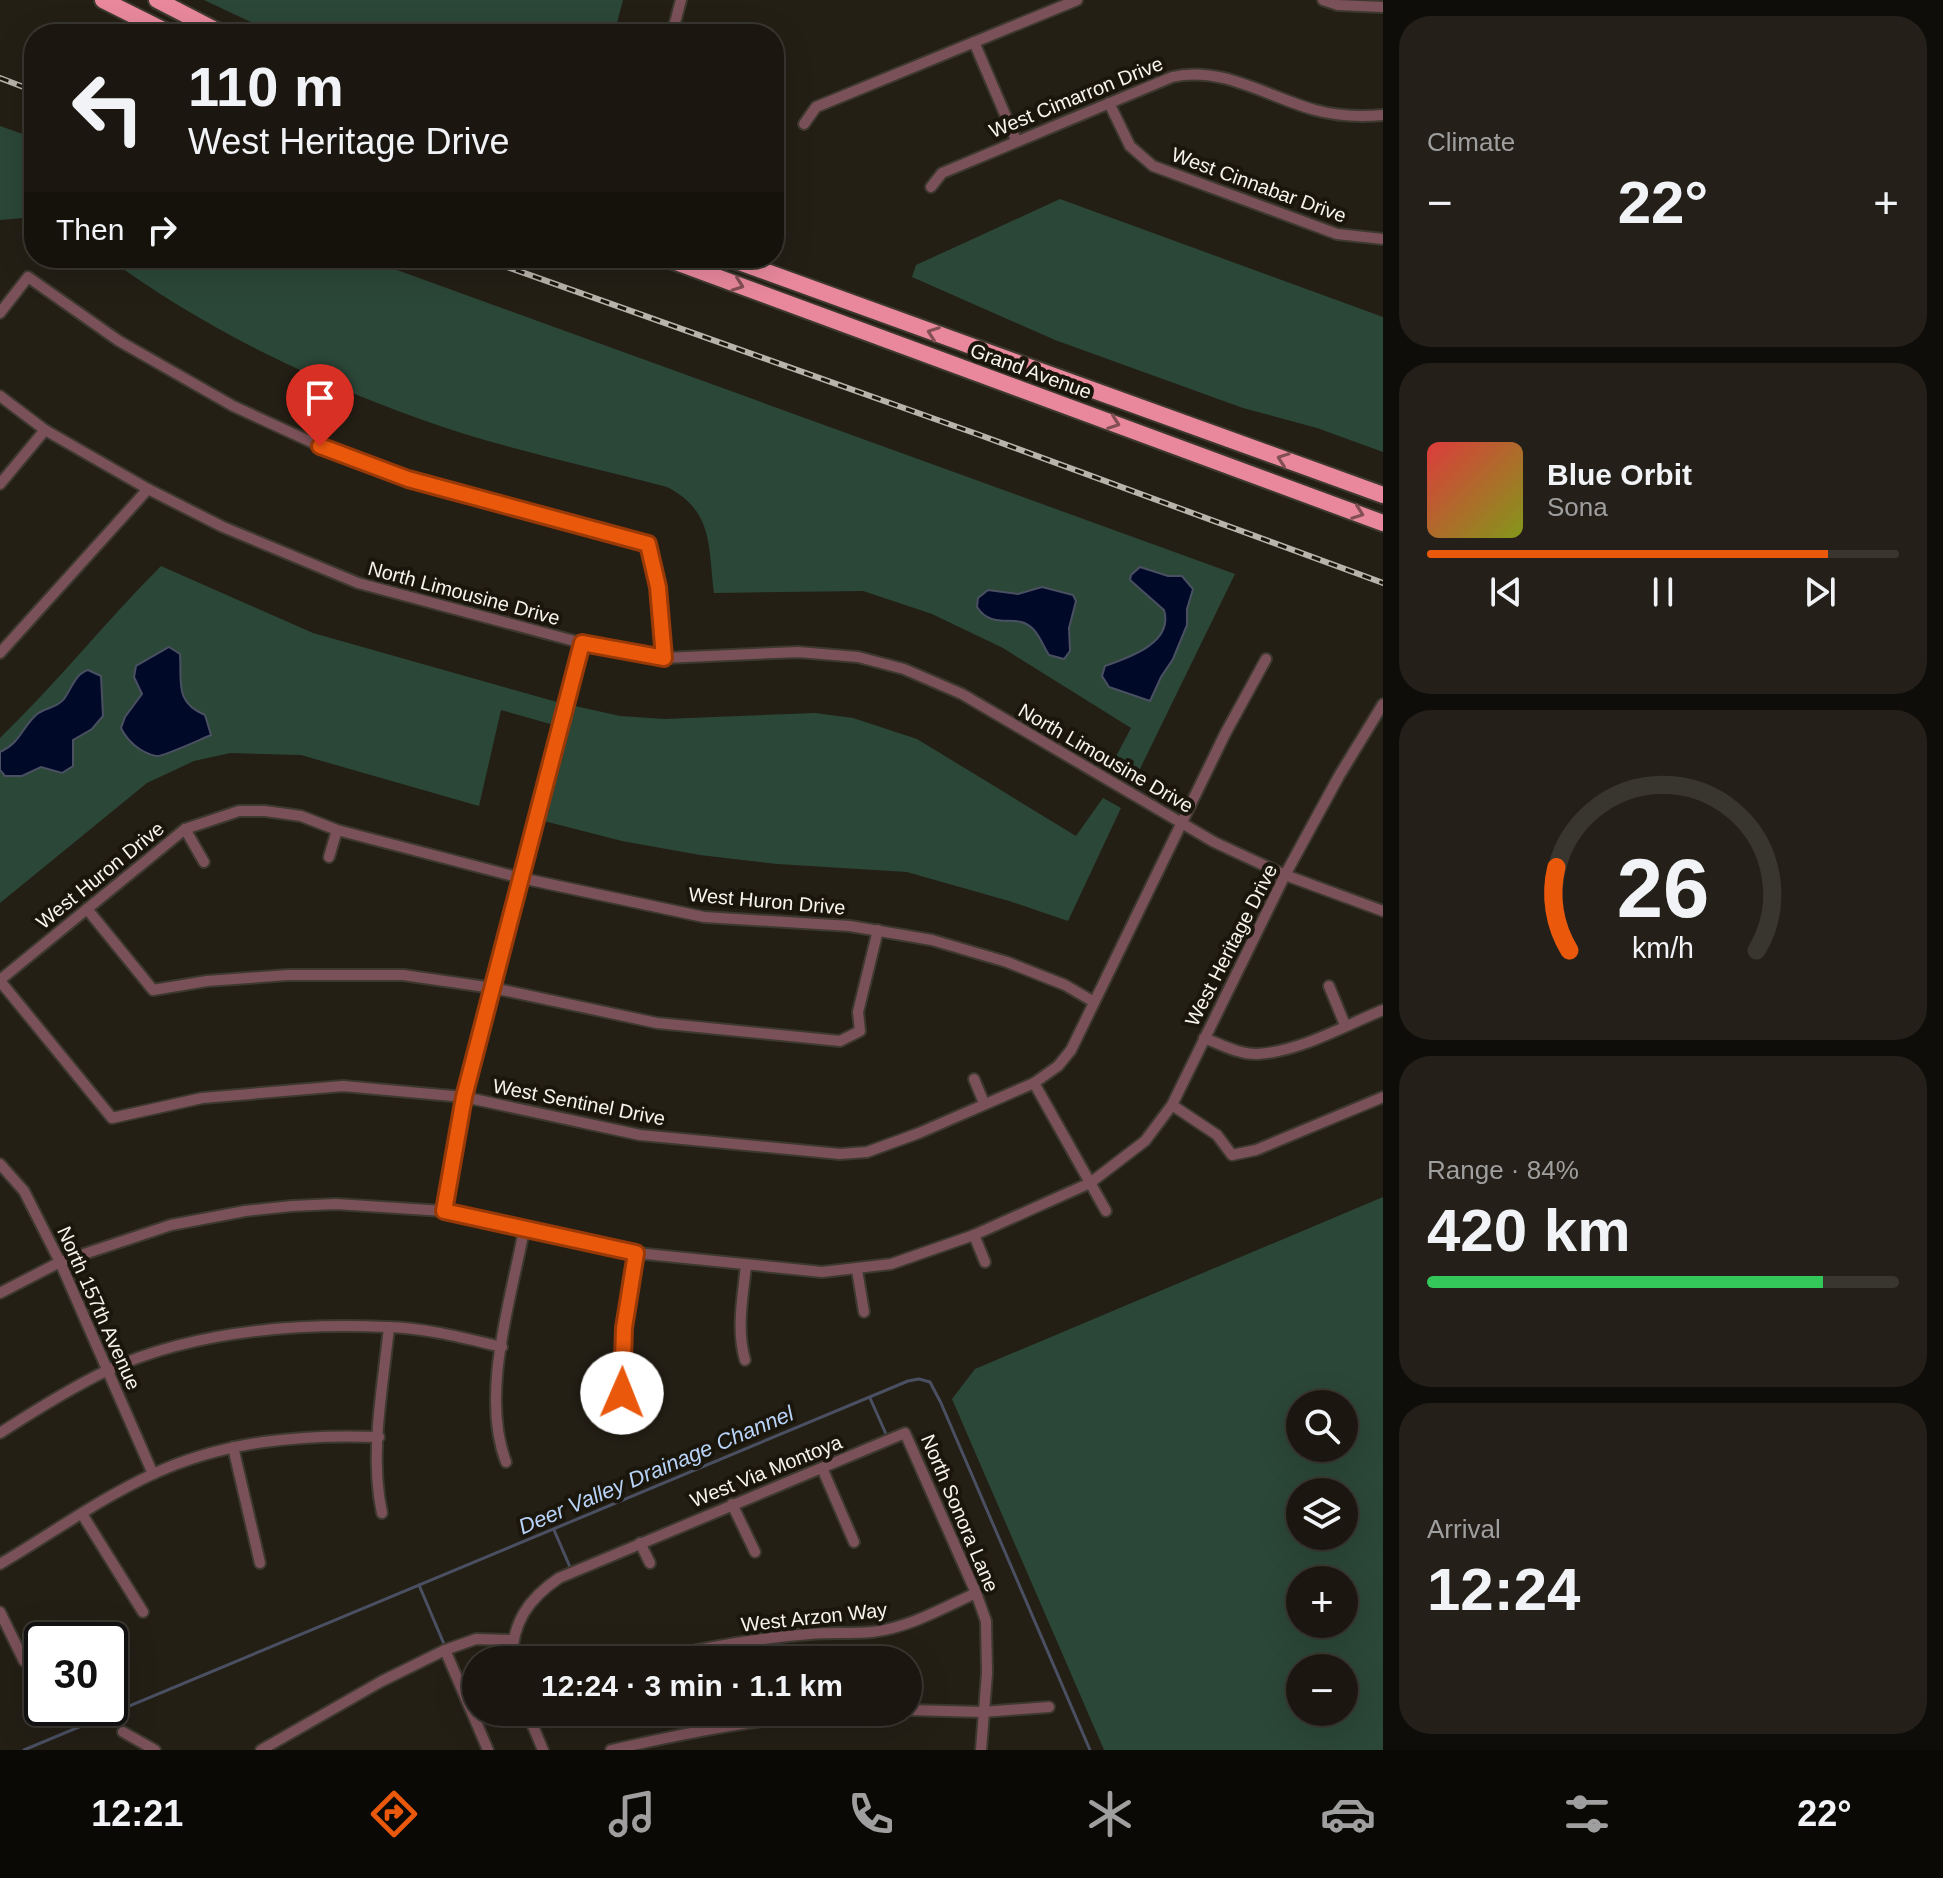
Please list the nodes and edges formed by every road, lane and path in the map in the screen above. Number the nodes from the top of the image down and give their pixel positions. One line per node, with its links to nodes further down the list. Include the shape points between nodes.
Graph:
1 (103, 0): 8 (highway)
2 (157, 0): 9 (highway)
3 (681, 0): 10 (street)
4 (1077, 0): 11 (street)
5 (1323, 0): 6 (street)
6 (1338, 2): 7 (street)
7 (1383, 7)
8 (151, 24)
9 (204, 24)
10 (675, 24)
11 (974, 42): 14 (street, via 816,107); 15 (street)
12 (1109, 103): 13 (street, West Cimarron Drive, via 1172,77 1202,73 1323,112); 15 (street, West Cimarron Drive); 17 (street, West Cinnabar Drive, via 1130,146 1153,166 1337,234)
13 (1383, 115)
14 (804, 124)
15 (1016, 140): 16 (street, West Cimarron Drive, via 942,173)
16 (931, 187)
17 (1383, 239)
18 (692, 268): 26 (highway, Grand Avenue, one-way to 26)
19 (756, 268): 25 (highway, Grand Avenue, one-way to 19)
20 (0, 313): 29 (street, via 28,277 119,341 233,406 320,446 408,479 648,544)
21 (0, 396): 22 (street, North Limousine Drive)
22 (45, 430): 23 (street); 24 (street, North Limousine Drive)
23 (0, 484)
24 (148, 489): 27 (street, North Limousine Drive, via 223,527 358,583); 28 (street)
25 (1383, 495)
26 (1383, 523)
27 (582, 643): 29 (street, North Limousine Drive); 38 (street)
28 (0, 653)
29 (664, 658): 32 (street, North Limousine Drive, via 798,652 858,657 904,669 962,694)
30 (1266, 659): 32 (street, West Sentinel Drive)
31 (1383, 704): 37 (street, West Heritage Drive)
32 (1181, 823): 37 (street, North Limousine Drive); 45 (street, West Sentinel Drive)
33 (185, 829): 34 (street, West Huron Drive, via 239,811 265,811 301,816); 36 (street, West Huron Drive); 39 (street, West Huron Drive)
34 (337, 830): 35 (street); 38 (street, West Huron Drive)
35 (329, 857)
36 (204, 862)
37 (1285, 875): 40 (street, North Limousine Drive); 48 (street, West Heritage Drive)
38 (521, 878): 41 (street, West Huron Drive, via 704,917); 44 (street)
39 (87, 909): 42 (street, West Huron Drive); 44 (street, via 153,990 288,975 403,975)
40 (1383, 911)
41 (878, 930): 44 (street, via 858,1012 860,1031 840,1041 657,1023); 45 (street, West Huron Drive, via 1007,962)
42 (0, 980): 51 (street, West Sentinel Drive, via 112,1118 202,1098 343,1086)
43 (1329, 986): 47 (street)
44 (493, 988): 51 (street)
45 (1094, 1002): 50 (street, West Sentinel Drive, via 1071,1050)
46 (1383, 1010): 47 (street)
47 (1345, 1025): 48 (street, via 1294,1047 1256,1054)
48 (1204, 1038): 54 (street, West Heritage Drive)
49 (974, 1079): 53 (street)
50 (1034, 1083): 53 (street, West Sentinel Drive); 56 (street)
51 (464, 1097): 53 (street, West Sentinel Drive, via 640,1135 840,1154 867,1152); 57 (street)
52 (1383, 1097): 54 (street, via 1232,1155 1217,1135)
53 (984, 1103)
54 (1172, 1105): 56 (street, West Heritage Drive, via 1145,1141)
55 (0, 1164): 62 (street, North 157th Avenue, via 24,1191)
56 (1090, 1183): 58 (street); 60 (street, West Heritage Drive)
57 (444, 1211): 59 (street, West Heritage Drive); 62 (street, West Heritage Drive, via 336,1204 245,1211 171,1225)
58 (1106, 1211)
59 (524, 1230): 61 (street, West Heritage Drive); 69 (street)
60 (974, 1235): 63 (street); 65 (street, West Heritage Drive)
61 (636, 1253): 64 (street, West Heritage Drive); 72 (street, via 621,1373)
62 (60, 1262): 66 (street, West Heritage Drive); 71 (street, North 157th Avenue)
63 (985, 1262)
64 (746, 1265): 65 (street, West Heritage Drive); 70 (street, via 741,1319)
65 (857, 1270): 67 (street)
66 (0, 1293)
67 (864, 1312)
68 (389, 1327): 69 (street); 71 (street, via 237,1333); 75 (street)
69 (502, 1347): 77 (street, via 496,1400 498,1442)
70 (745, 1360)
71 (108, 1370): 73 (street); 79 (street, North 157th Avenue)
72 (626, 1412)
73 (0, 1433)
74 (905, 1433): 78 (street, West Via Montoya); 89 (street, North Sonora Lane)
75 (379, 1437): 76 (street, via 295,1437); 81 (street)
76 (233, 1447): 79 (street); 86 (street)
77 (506, 1462)
78 (822, 1468): 80 (street, West Via Montoya); 83 (street)
79 (153, 1474): 82 (street)
80 (732, 1504): 84 (street, West Via Montoya); 85 (street)
81 (382, 1513)
82 (82, 1514): 88 (street); 91 (street)
83 (854, 1542)
84 (640, 1543): 87 (street); 92 (street, West Via Montoya, via 548,1586 525,1610)
85 (755, 1552)
86 (260, 1563)
87 (650, 1563)
88 (0, 1564)
89 (976, 1593): 94 (street, West Arzon Way, via 873,1632); 99 (street, North Sonora Lane, via 986,1621)
90 (0, 1612): 96 (street)
91 (143, 1612)
92 (512, 1640): 93 (street); 95 (street, via 476,1639)
93 (512, 1646)
94 (713, 1646)
95 (445, 1650): 104 (street); 105 (street)
96 (24, 1661)
97 (1049, 1707): 99 (street)
98 (922, 1710): 99 (street)
99 (983, 1712): 108 (street, North Sonora Lane)
100 (533, 1726): 106 (street)
101 (717, 1726): 107 (street)
102 (123, 1732): 103 (street)
103 (155, 1750)
104 (261, 1750)
105 (488, 1750)
106 (543, 1750)
107 (611, 1750)
108 (981, 1750)

